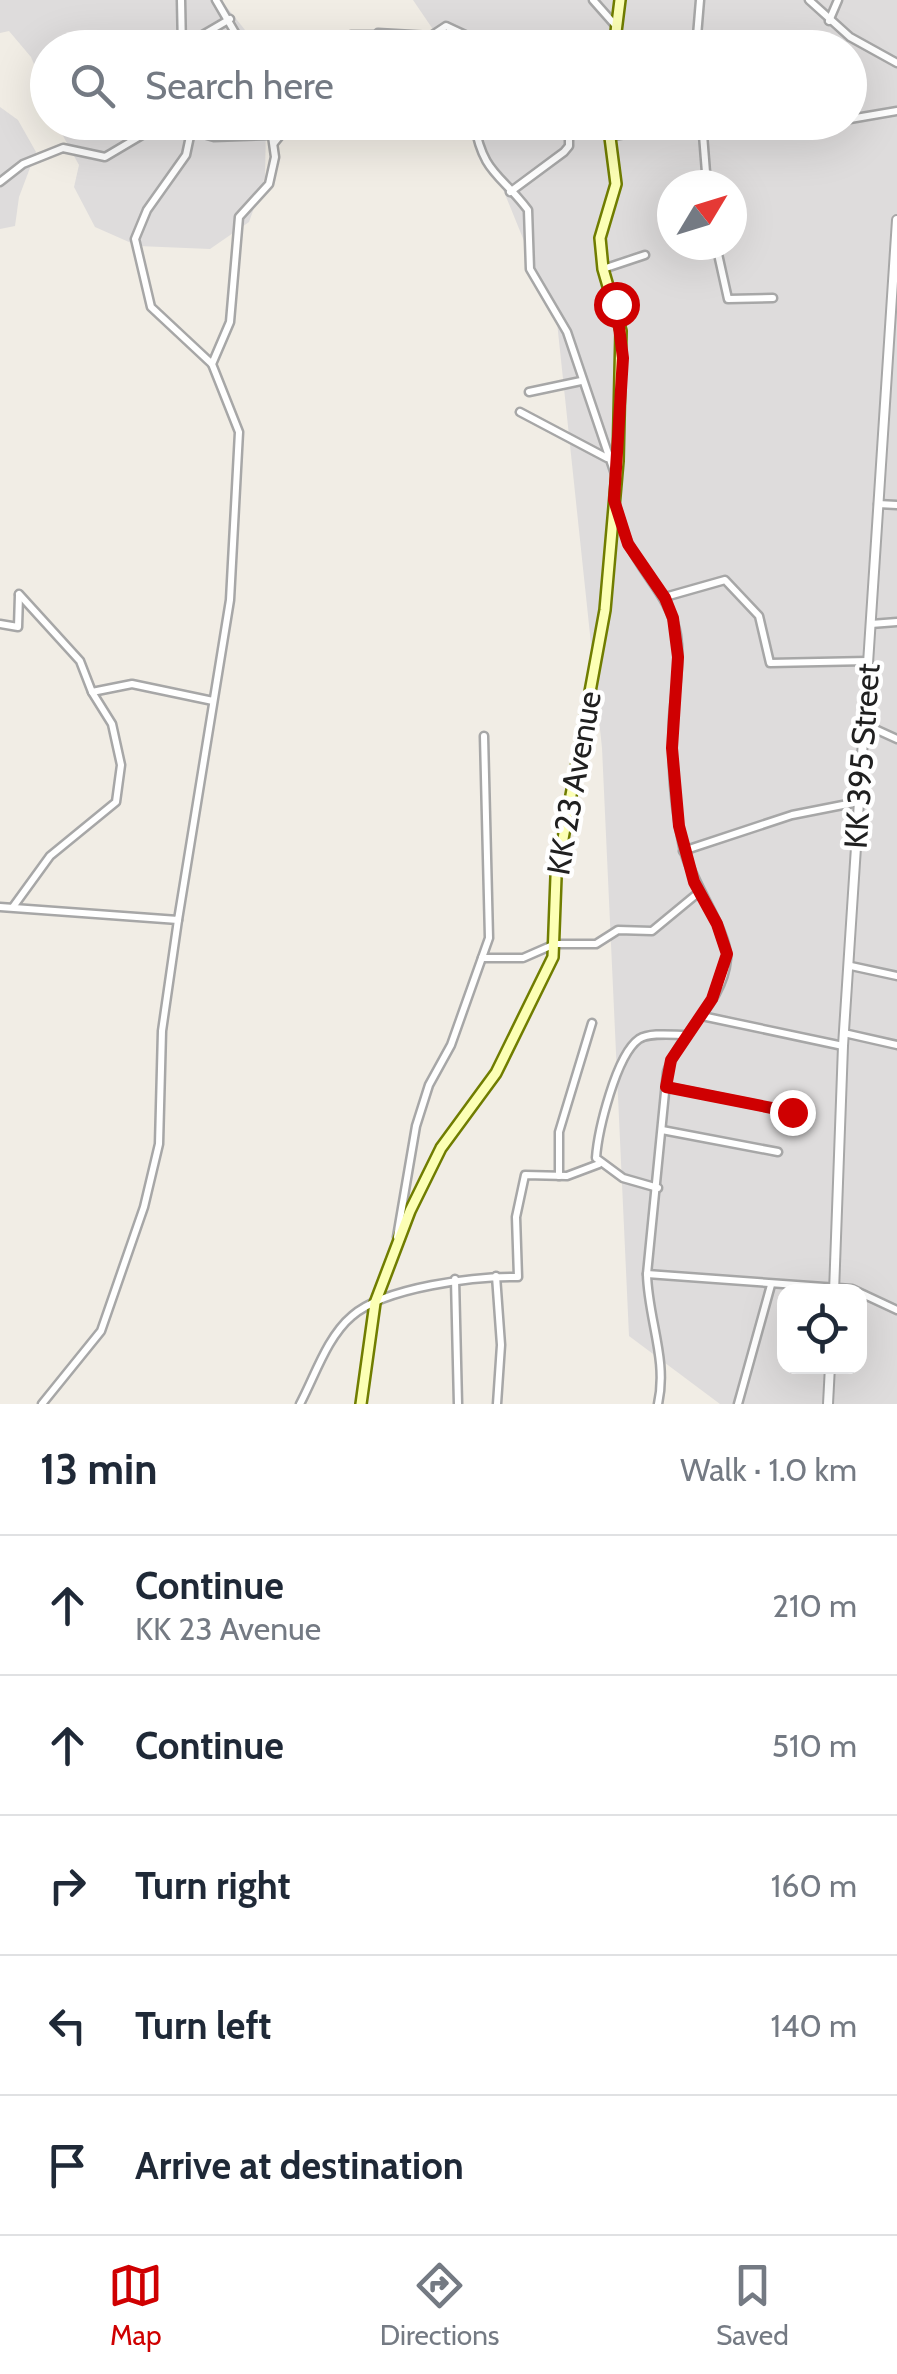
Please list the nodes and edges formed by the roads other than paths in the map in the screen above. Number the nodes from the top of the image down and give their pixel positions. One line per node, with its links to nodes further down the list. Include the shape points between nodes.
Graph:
1 (181, 0): 11 (street)
2 (216, 0): 8 (street)
3 (594, 0): 10 (street)
4 (620, 0): 10 (main road)
5 (700, 0): 15 (street)
6 (809, 0): 9 (street)
7 (838, 0): 9 (street)
8 (230, 20): 12 (street); 13 (street)
9 (829, 21): 16 (street)
10 (616, 26): 14 (main road)
11 (182, 30)
12 (212, 30)
13 (235, 30)
14 (616, 30)
15 (698, 30)
16 (843, 30)
17 (867, 45): 18 (street)
18 (897, 64)
19 (897, 111): 20 (street)
20 (867, 116)
21 (134, 140): 31 (street, via 105,157 63,148)
22 (190, 140): 39 (street, via 135,239 151,307)
23 (272, 140): 29 (street)
24 (276, 140): 29 (street)
25 (478, 140): 32 (street, via 481,157)
26 (569, 140): 32 (street, via 564,152)
27 (610, 140): 36 (main road, KK 23 Avenue, via 616,184 603,220)
28 (703, 140): 30 (street)
29 (273, 144): 39 (street, via 269,184 238,217 230,322)
30 (706, 170)
31 (0, 182)
32 (510, 192): 40 (street, via 528,210 530,269 567,332)
33 (897, 220): 38 (street, KK 395 Street)
34 (645, 255): 36 (street)
35 (719, 260): 37 (street, via 728,299)
36 (603, 270): 44 (main road, KK 23 Avenue, via 621,331)
37 (772, 298)
38 (893, 320): 46 (street, KK 395 Street)
39 (212, 364): 54 (street, via 239,432 230,600)
40 (582, 381): 41 (street); 43 (street)
41 (529, 392)
42 (520, 412): 43 (street)
43 (608, 459): 44 (street)
44 (616, 477): 45 (main road, KK 23 Avenue)
45 (614, 500): 48 (street, via 628,544); 64 (main road, KK 23 Avenue, via 598,658 556,876)
46 (878, 504): 47 (street); 51 (street, KK 395 Street)
47 (897, 506)
48 (665, 598): 52 (street, via 725,580 758,616 770,663); 59 (street, via 678,640 672,748)
49 (897, 622): 51 (street)
50 (0, 624): 53 (street, via 18,627 21,595 80,661)
51 (871, 624): 52 (street, KK 395 Street)
52 (868, 661): 55 (street, KK 395 Street)
53 (92, 692): 54 (street, via 132,684); 62 (street, via 116,734 116,802 50,856)
54 (213, 700): 63 (street)
55 (864, 724): 57 (street); 58 (street, KK 395 Street)
56 (484, 736): 65 (street, via 489,938)
57 (897, 739)
58 (858, 802): 59 (street, via 792,815); 66 (street, KK 395 Street)
59 (684, 851): 60 (street)
60 (698, 893): 64 (street, via 652,931 618,930 599,943); 68 (street, via 727,954)
61 (0, 907): 62 (street)
62 (12, 908): 63 (street)
63 (178, 920): 92 (street, via 162,1031 159,1144 144,1207 100,1331)
64 (555, 944): 65 (street, via 523,958); 81 (main road, KK 23 Avenue, via 510,1049 441,1148)
65 (482, 958): 81 (street, via 416,1126)
66 (851, 966): 67 (street); 70 (street, KK 395 Street)
67 (897, 976)
68 (702, 1016): 71 (street); 73 (street)
69 (592, 1022): 79 (street, via 559,1132)
70 (844, 1033): 72 (street); 73 (street, KK 395 Street)
71 (687, 1035): 74 (street, via 671,1060); 78 (street, via 645,1036 625,1054 598,1140)
72 (897, 1044)
73 (842, 1046): 85 (street, KK 395 Street)
74 (666, 1087): 75 (street); 76 (street)
75 (792, 1112)
76 (662, 1130): 77 (street); 80 (street)
77 (778, 1152)
78 (599, 1164): 79 (street); 80 (street)
79 (559, 1176): 83 (street, via 525,1175 516,1217 518,1276)
80 (658, 1188): 82 (street)
81 (396, 1243): 89 (main road, KK 23 Avenue)
82 (647, 1274): 86 (street); 97 (street, via 663,1373)
83 (496, 1276): 84 (street); 96 (street)
84 (455, 1279): 89 (street); 95 (street)
85 (835, 1284)
86 (771, 1285): 87 (street); 98 (street)
87 (777, 1285)
88 (867, 1294): 90 (street)
89 (375, 1303): 93 (street, via 341,1330); 94 (main road, KK 23 Avenue)
90 (897, 1310)
91 (830, 1374): 99 (street)
92 (42, 1404)
93 (300, 1404)
94 (360, 1404)
95 (458, 1404)
96 (496, 1404)
97 (658, 1404)
98 (738, 1404)
99 (828, 1404)

